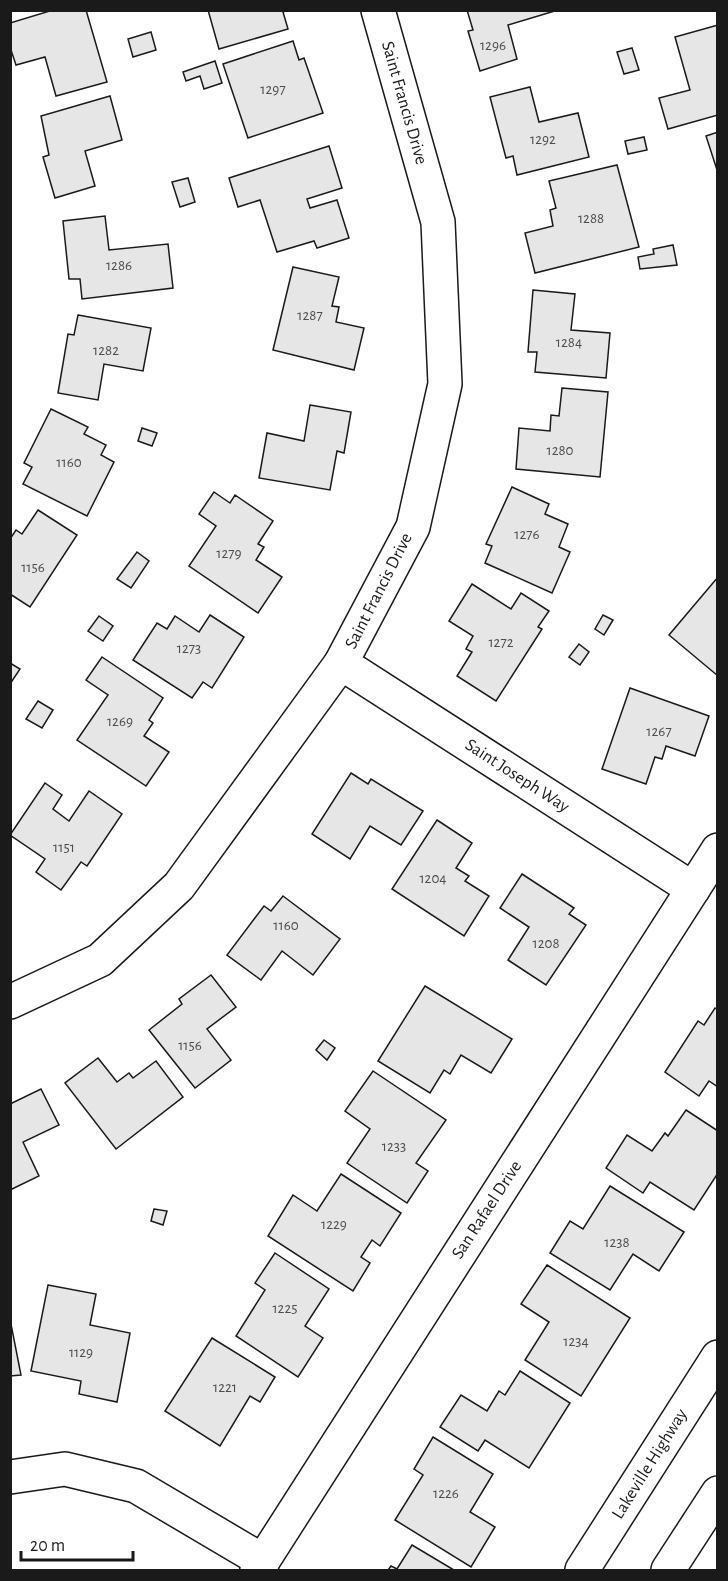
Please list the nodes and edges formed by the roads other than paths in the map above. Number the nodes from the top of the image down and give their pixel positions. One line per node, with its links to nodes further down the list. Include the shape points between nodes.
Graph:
1 (378, 10): 2 (street, Saint Francis Drive, via 438,222 445,384 413,527)
2 (341, 663): 4 (street, Saint Joseph Way); 5 (street, Saint Francis Drive, via 179,886 100,960)
3 (717, 850): 4 (street, San Rafael Drive)
4 (693, 889): 9 (street, San Rafael Drive)
5 (10, 1002)
6 (717, 1357): 10 (street, Lakeville Highway)
7 (10, 1477): 9 (street, via 65,1469 136,1486)
8 (717, 1492): 11 (street)
9 (260, 1566)
10 (582, 1570)
11 (668, 1570)

